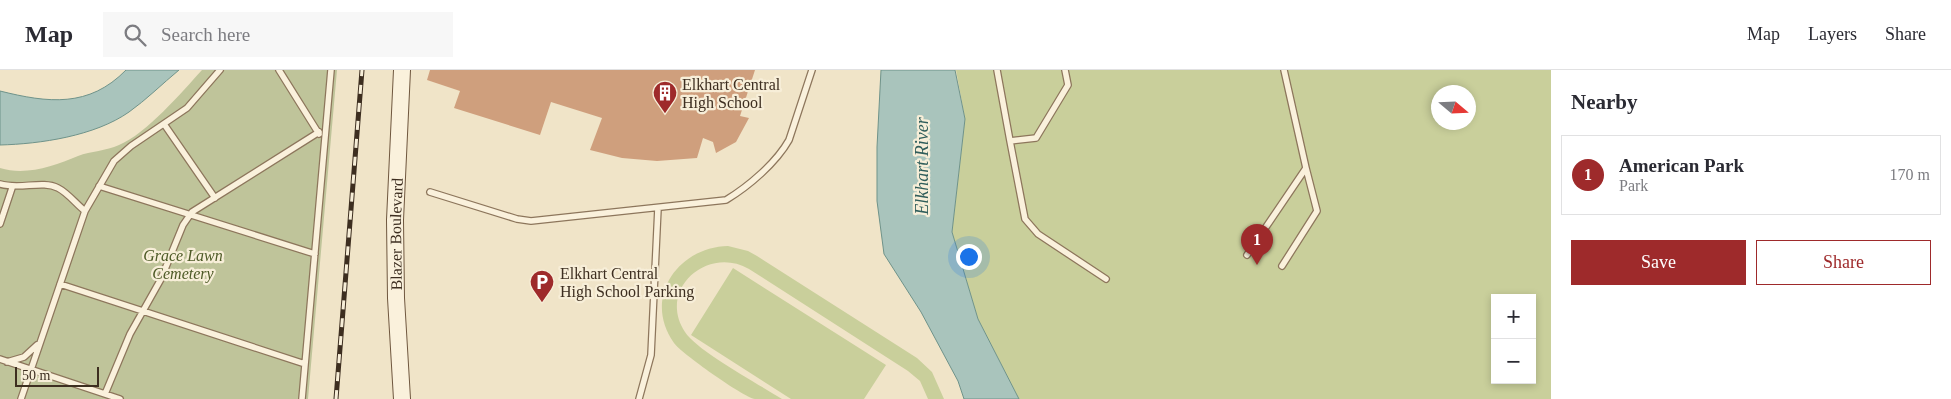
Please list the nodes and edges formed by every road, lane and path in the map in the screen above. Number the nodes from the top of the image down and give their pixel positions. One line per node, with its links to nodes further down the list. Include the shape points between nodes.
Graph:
1 (220, 70): 9 (lane, via 187,108)
2 (279, 70): 10 (lane)
3 (331, 70): 12 (lane)
4 (402, 70): 38 (main road, Blazer Boulevard, via 395,220)
5 (812, 70): 19 (lane, via 784,149 738,192 726,200 709,204)
6 (997, 70): 11 (lane)
7 (1066, 70): 11 (lane, via 1068,85 1036,138)
8 (1284, 70): 13 (lane)
9 (164, 124): 15 (lane, via 114,161); 18 (lane)
10 (319, 132): 12 (lane); 18 (lane)
11 (1010, 141): 26 (lane, via 1025,219 1038,234)
12 (324, 146): 23 (lane)
13 (1306, 168): 24 (lane); 25 (lane, via 1317,211)
14 (0, 184): 16 (lane)
15 (99, 186): 20 (lane); 21 (lane)
16 (12, 188): 20 (lane, via 56,187); 22 (lane)
17 (430, 192): 19 (lane, via 531,221)
18 (215, 198): 21 (lane)
19 (658, 208): 39 (lane, via 651,355)
20 (85, 211): 27 (lane)
21 (190, 215): 23 (lane); 28 (lane, via 161,280)
22 (0, 224)
23 (315, 254): 32 (lane)
24 (1247, 254)
25 (1282, 266)
26 (1106, 279)
27 (60, 284): 28 (lane); 29 (lane)
28 (143, 311): 32 (lane); 34 (lane)
29 (40, 342): 31 (lane, via 24,357); 33 (lane)
30 (0, 359): 31 (lane)
31 (7, 362): 33 (lane)
32 (306, 364): 37 (lane)
33 (31, 369): 34 (lane); 35 (lane)
34 (105, 394): 36 (lane)
35 (21, 399)
36 (120, 399)
37 (302, 399)
38 (402, 399)
39 (639, 399)

